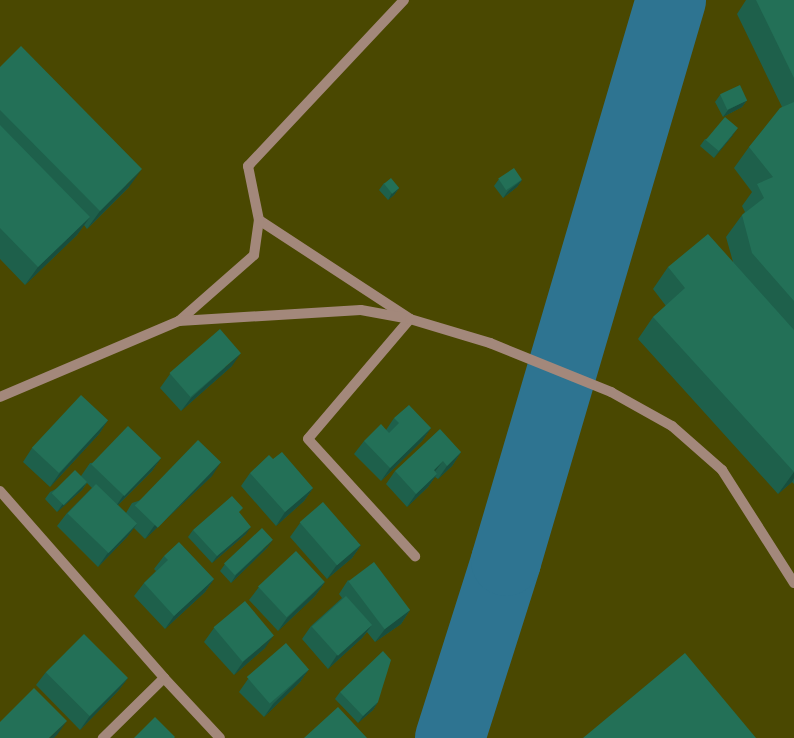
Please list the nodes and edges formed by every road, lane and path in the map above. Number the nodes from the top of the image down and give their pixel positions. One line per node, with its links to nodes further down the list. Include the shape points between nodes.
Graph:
1 (404, 0): 2 (street, via 248,166)
2 (259, 220): 3 (street); 4 (street, via 254,255)
3 (410, 319): 4 (street, via 360,310); 7 (street, via 308,439); 8 (street, via 490,343 611,392 672,426 722,470)
4 (179, 321): 5 (street)
5 (0, 397)
6 (0, 491): 9 (street)
7 (414, 556)
8 (794, 582)
9 (164, 678): 10 (street); 11 (street)
10 (103, 738)
11 (220, 738)

